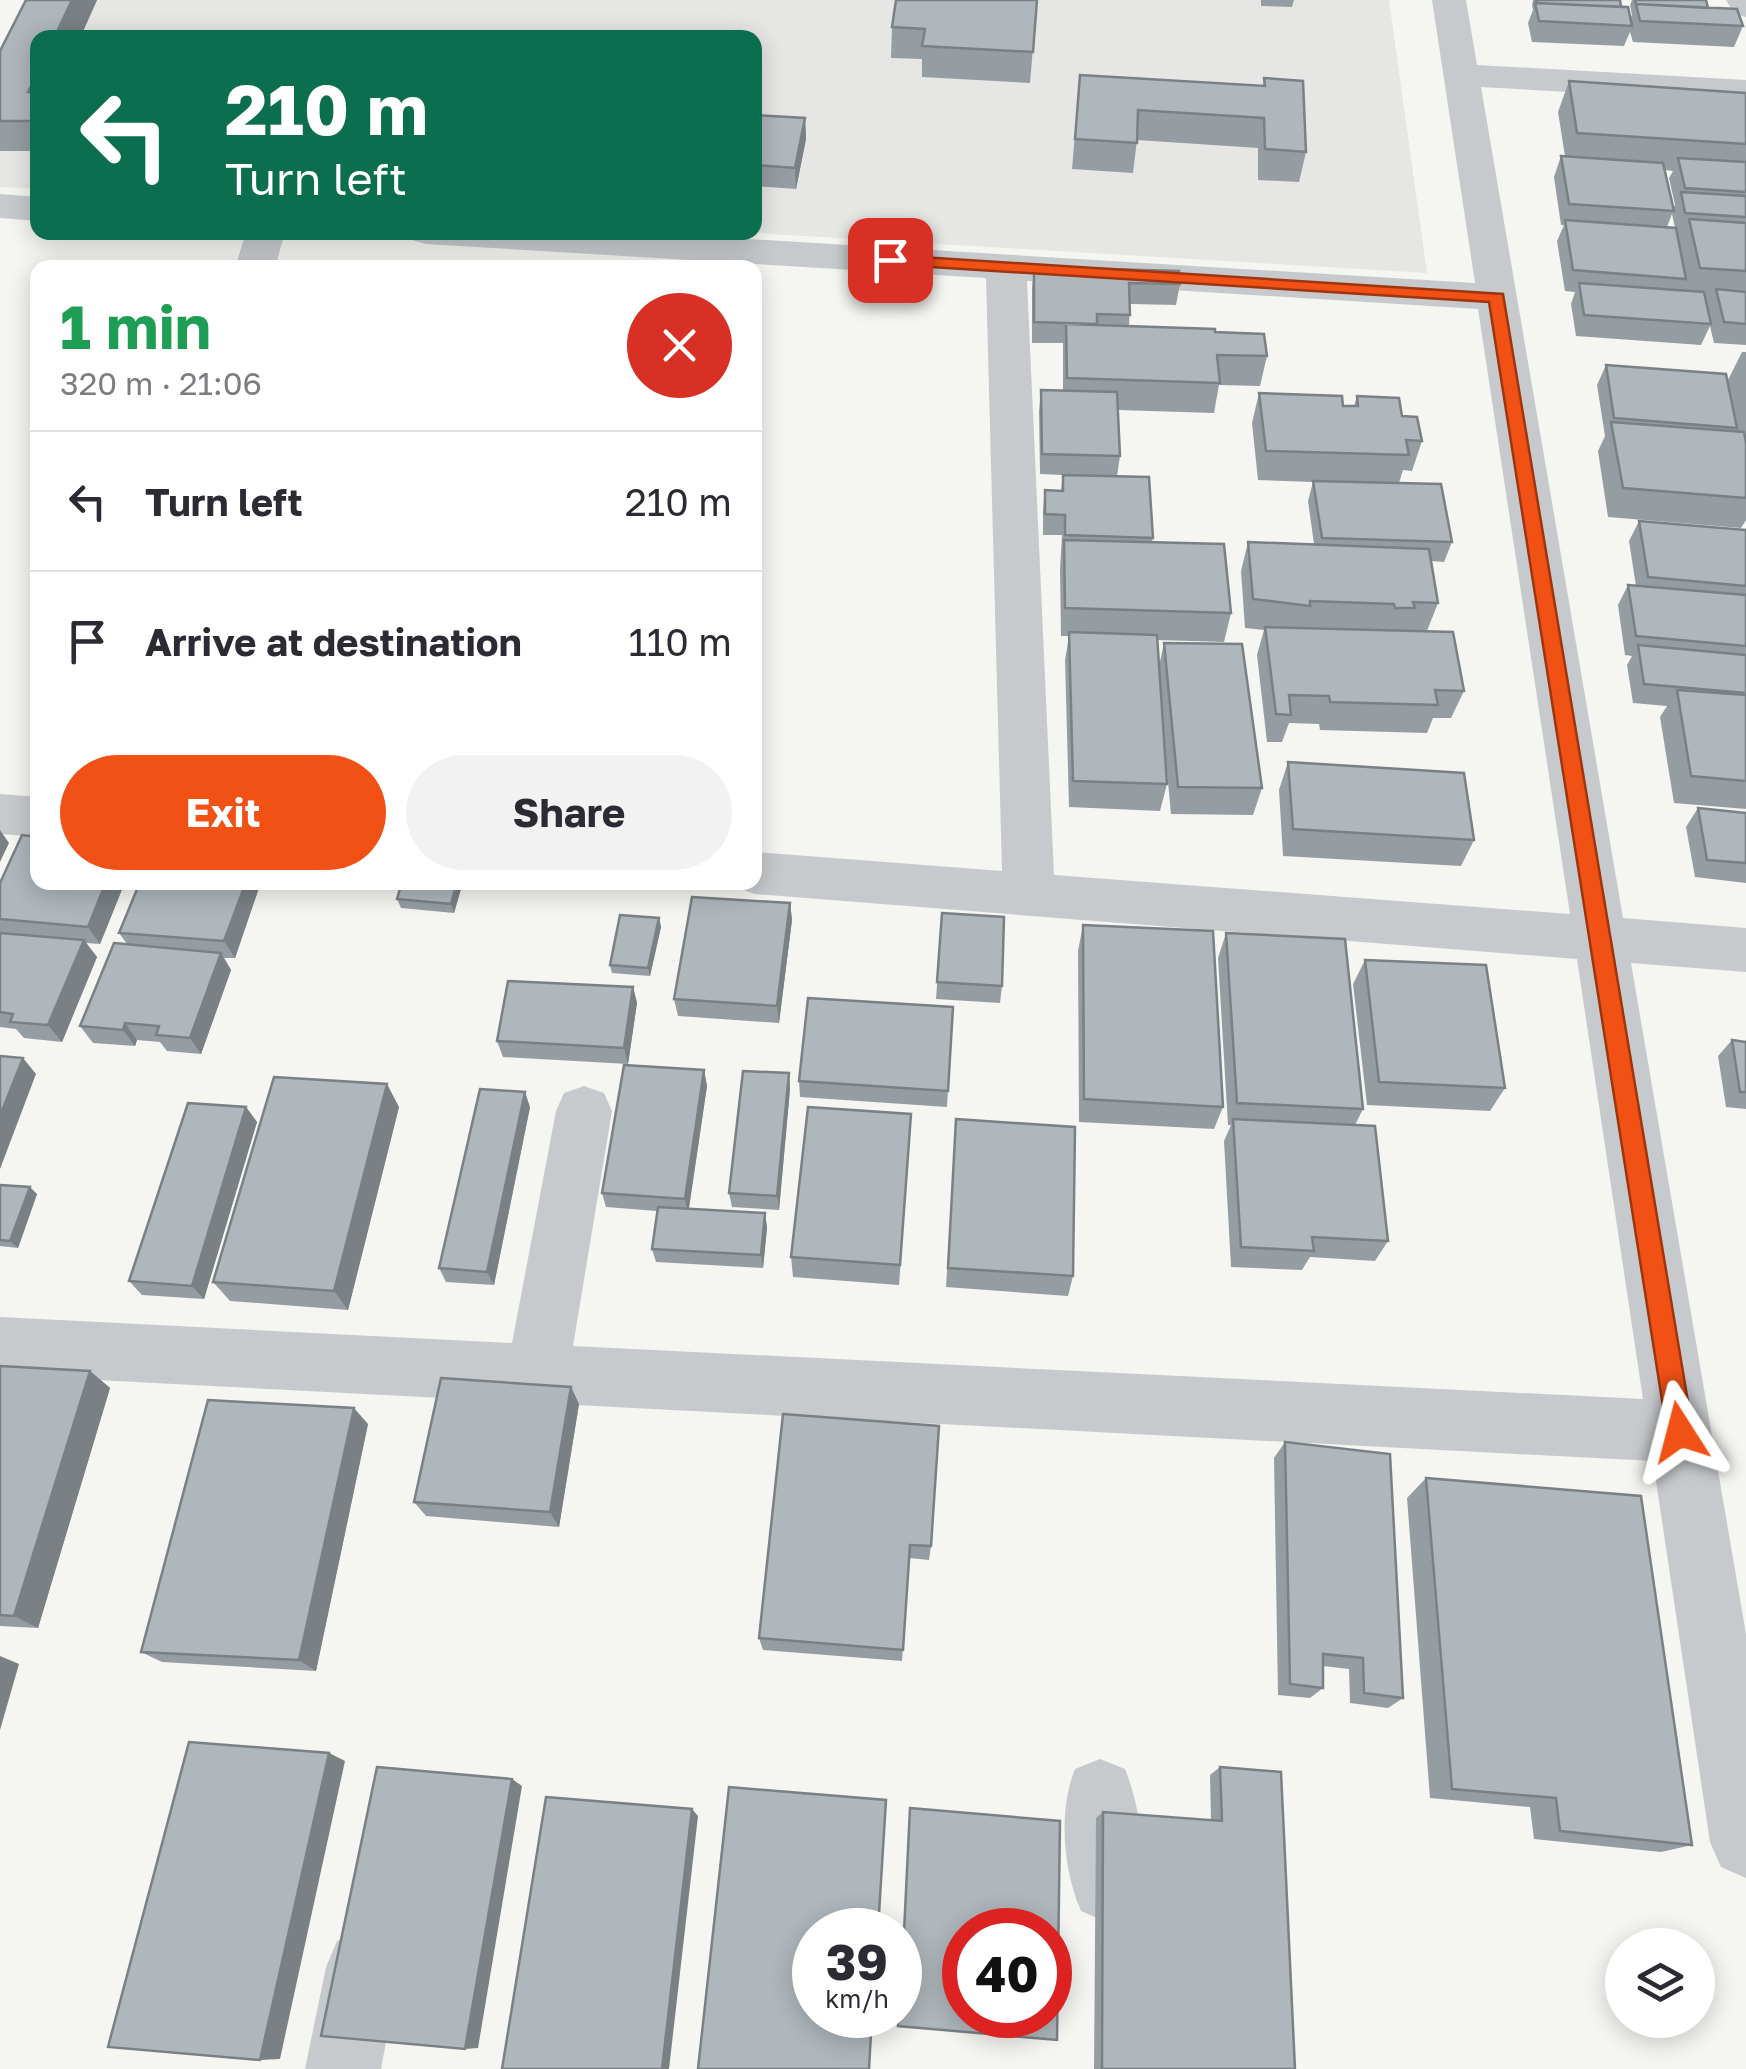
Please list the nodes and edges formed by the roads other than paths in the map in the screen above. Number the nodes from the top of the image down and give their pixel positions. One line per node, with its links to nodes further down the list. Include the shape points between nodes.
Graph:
1 (1449, 0): 2 (street)
2 (1461, 75): 3 (street); 11 (street)
3 (1746, 91)
4 (0, 206): 5 (street)
5 (30, 208)
6 (490, 240): 7 (street)
7 (617, 256): 8 (street)
8 (747, 260)
9 (762, 260): 10 (street)
10 (1006, 268): 11 (street); 15 (street)
11 (1497, 297): 16 (street)
12 (0, 814): 13 (street)
13 (30, 816)
14 (762, 874): 15 (street)
15 (1029, 894): 16 (street)
16 (1600, 939): 17 (street); 21 (street)
17 (1746, 950)
18 (584, 1111): 20 (street)
19 (0, 1346): 20 (street)
20 (537, 1373): 21 (street)
21 (1680, 1432): 23 (street)
22 (1100, 1794): 25 (street)
23 (1746, 1842)
24 (377, 1895): 26 (street)
25 (1110, 1951)
26 (343, 2069)

